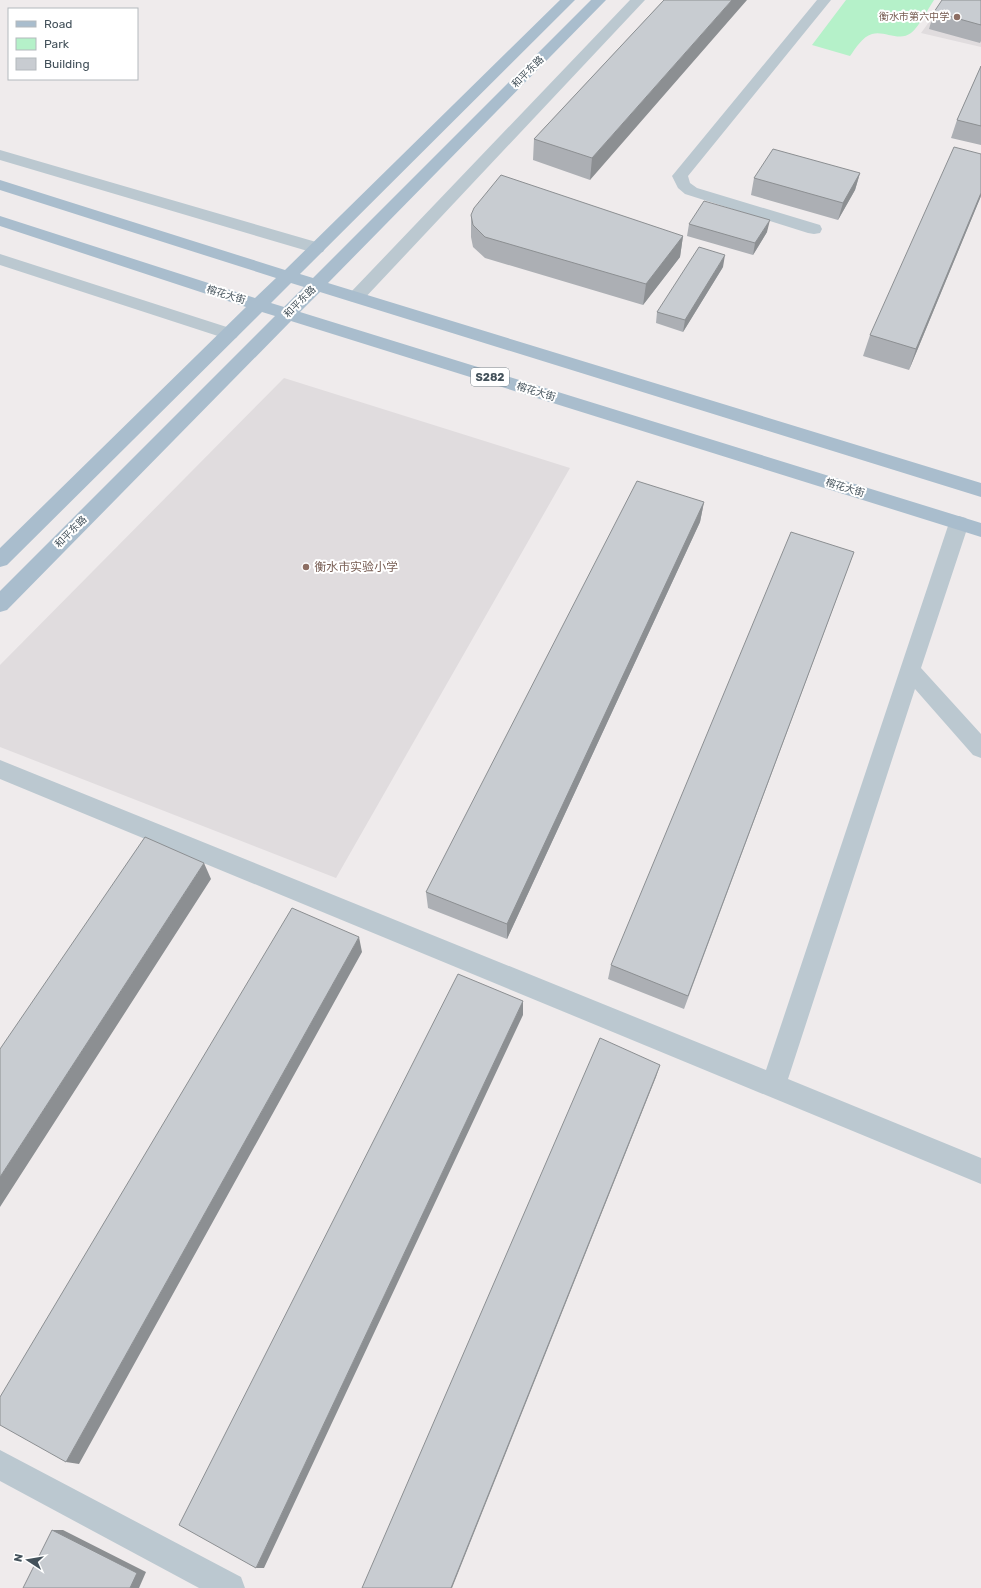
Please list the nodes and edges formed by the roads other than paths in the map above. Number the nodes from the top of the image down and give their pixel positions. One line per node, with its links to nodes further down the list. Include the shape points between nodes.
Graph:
1 (568, 0): 9 (main road, 和平东路)
2 (599, 0): 12 (main road, 和平东路)
3 (638, 0): 13 (street)
4 (824, 0): 8 (street, via 680,176 683,184 691,191)
5 (0, 155): 9 (street)
6 (0, 185): 11 (main road)
7 (0, 221): 14 (main road, 榕花大街 / S282)
8 (814, 229)
9 (317, 248): 11 (main road, 和平东路)
10 (1, 260): 16 (street)
11 (288, 276): 12 (main road); 14 (main road, 和平东路)
12 (316, 285): 13 (main road); 15 (main road, 和平东路)
13 (356, 297): 17 (main road)
14 (259, 305): 15 (main road, 榕花大街 / S282); 16 (main road, 和平东路)
15 (287, 314): 18 (main road, 榕花大街 / S282); 21 (main road, 和平东路)
16 (230, 334): 20 (main road, 和平东路)
17 (981, 490)
18 (958, 523): 19 (main road, 榕花大街 / S282); 22 (street)
19 (981, 530)
20 (0, 560)
21 (0, 604)
22 (910, 670): 23 (street); 25 (street)
23 (981, 749)
24 (0, 770): 25 (street)
25 (773, 1086): 26 (street)
26 (981, 1171)
27 (0, 1465): 28 (street)
28 (230, 1588)

